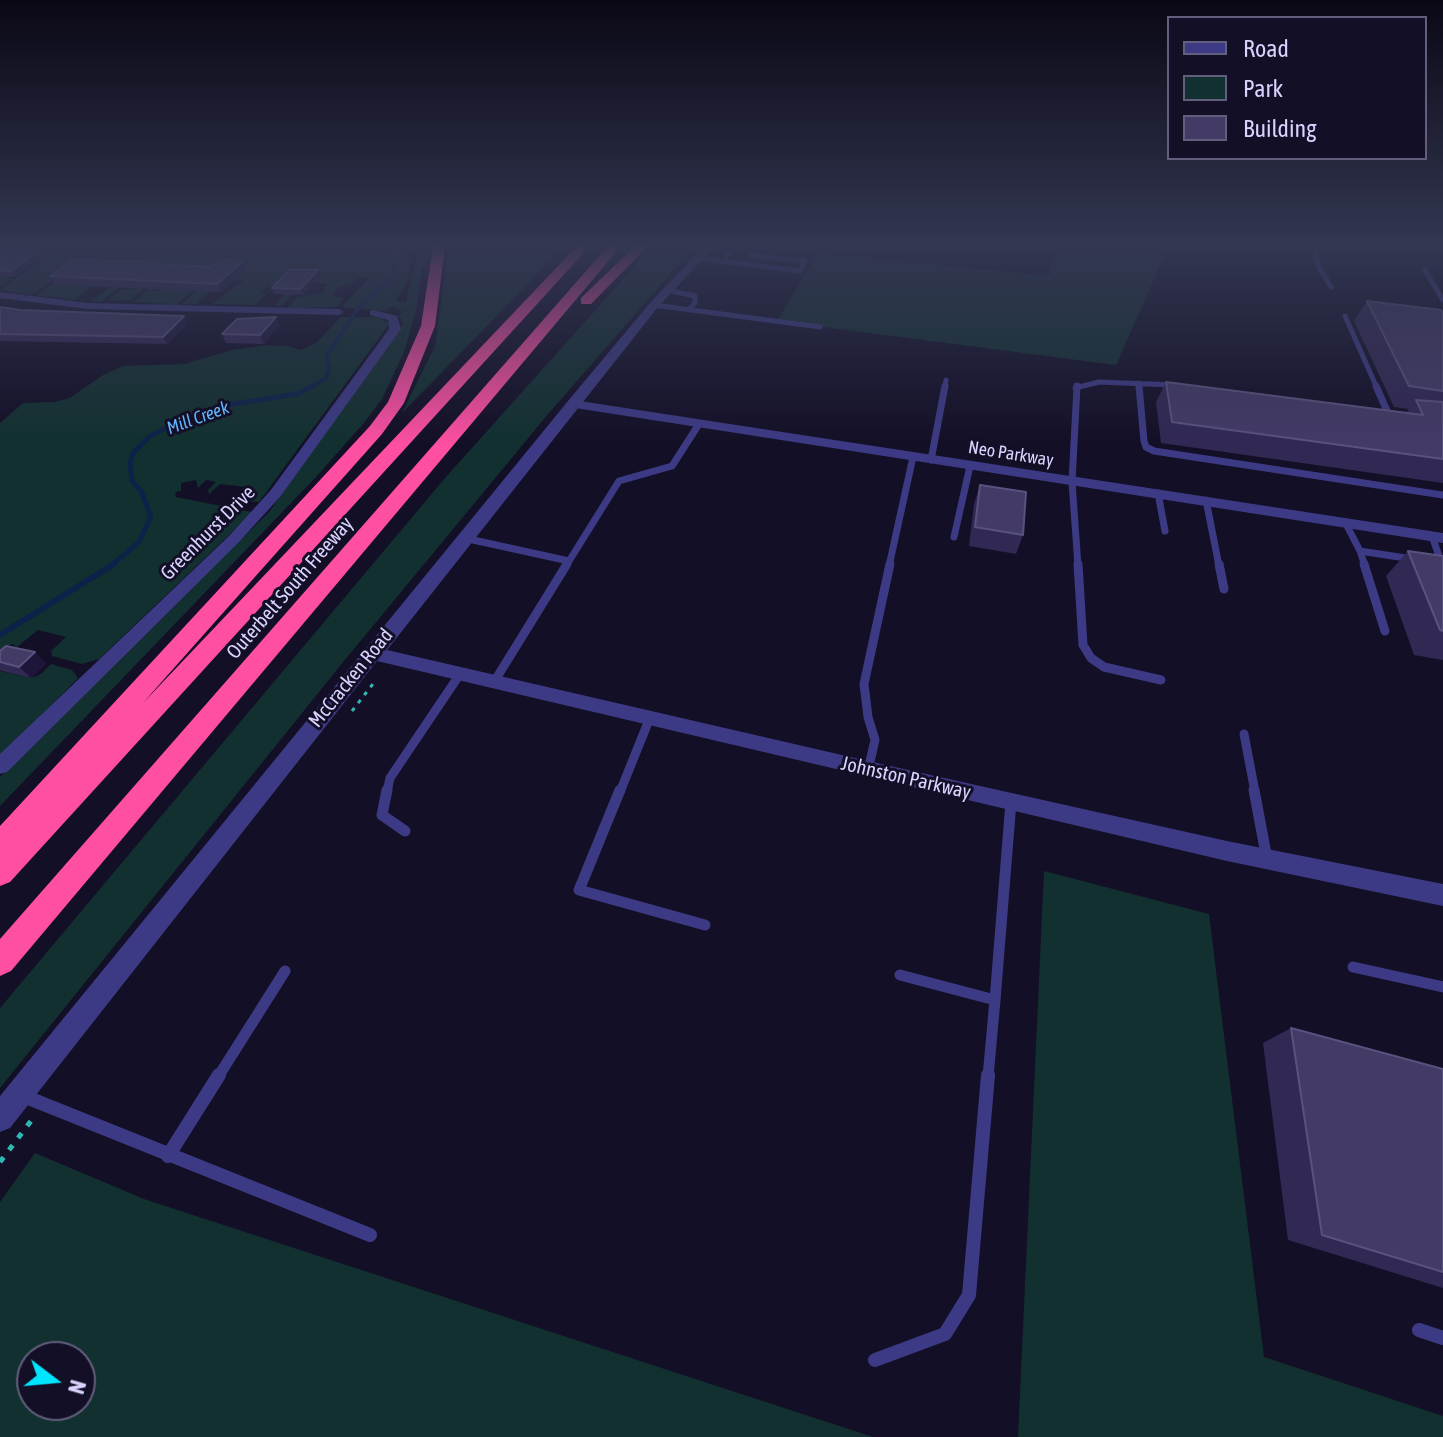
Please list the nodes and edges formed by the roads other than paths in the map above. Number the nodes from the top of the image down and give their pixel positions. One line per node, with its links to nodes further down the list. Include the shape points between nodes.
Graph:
1 (374, 313): 41 (street, Greenhurst Drive, via 393,318 395,329 267,503)
2 (430, 313): 45 (highway, via 421,349 396,403 376,430)
3 (522, 313): 47 (highway, Outerbelt South Freeway)
4 (558, 313): 19 (highway, Outerbelt South Freeway)
5 (576, 313): 19 (highway)
6 (647, 313): 13 (street, McCracken Road)
7 (712, 313): 9 (lane)
8 (1345, 316): 15 (lane)
9 (820, 327)
10 (946, 380): 20 (lane)
11 (1139, 383): 12 (lane); 22 (lane, via 1075,386); 24 (lane, via 1144,441 1154,451)
12 (1176, 385)
13 (573, 404): 17 (street, Neo Parkway); 30 (street, McCracken Road)
14 (1373, 411): 15 (lane)
15 (1388, 413): 16 (lane)
16 (1401, 415)
17 (699, 424): 18 (street, Neo Parkway); 32 (lane, via 672,466 619,481)
18 (913, 457): 20 (street, Neo Parkway); 42 (lane, via 864,684 875,740)
19 (434, 458): 50 (highway, Outerbelt South Freeway)
20 (931, 460): 21 (street, Neo Parkway)
21 (970, 466): 22 (street, Neo Parkway); 28 (lane)
22 (1072, 482): 23 (street, Neo Parkway); 37 (lane, via 1083,645 1104,667)
23 (1158, 493): 25 (street, Neo Parkway); 27 (lane)
24 (1443, 495)
25 (1206, 500): 26 (street, Neo Parkway); 33 (lane)
26 (1345, 522): 29 (street, Neo Parkway); 31 (lane)
27 (1165, 531)
28 (954, 537)
29 (1438, 537): 31 (lane, via 1440,559 1433,561)
30 (464, 538): 32 (lane); 35 (street, McCracken Road)
31 (1360, 551): 34 (lane)
32 (569, 561): 38 (lane)
33 (1224, 589)
34 (1385, 631)
35 (371, 653): 36 (street, Johnston Parkway); 56 (street, McCracken Road)
36 (460, 674): 38 (street, Johnston Parkway); 44 (lane, via 390,778 382,815)
37 (1161, 680)
38 (494, 682): 39 (street, Johnston Parkway)
39 (649, 720): 42 (street, Johnston Parkway); 49 (lane, via 579,890)
40 (1244, 734): 46 (lane)
41 (0, 766)
42 (868, 770): 43 (street, Johnston Parkway)
43 (1011, 802): 46 (street, Johnston Parkway); 55 (lane)
44 (405, 831)
45 (0, 845)
46 (1267, 859): 48 (street, Johnston Parkway)
47 (0, 873)
48 (1443, 895)
49 (705, 925)
50 (0, 961)
51 (1353, 967): 54 (lane)
52 (285, 971): 58 (lane)
53 (900, 975): 55 (lane)
54 (1443, 987)
55 (995, 1000): 62 (lane, via 969,1295 945,1334)
56 (18, 1094): 57 (street, McCracken Road); 58 (lane)
57 (0, 1118)
58 (168, 1156): 59 (lane)
59 (370, 1235)
60 (1419, 1330): 61 (lane)
61 (1443, 1338)
62 (875, 1360)

